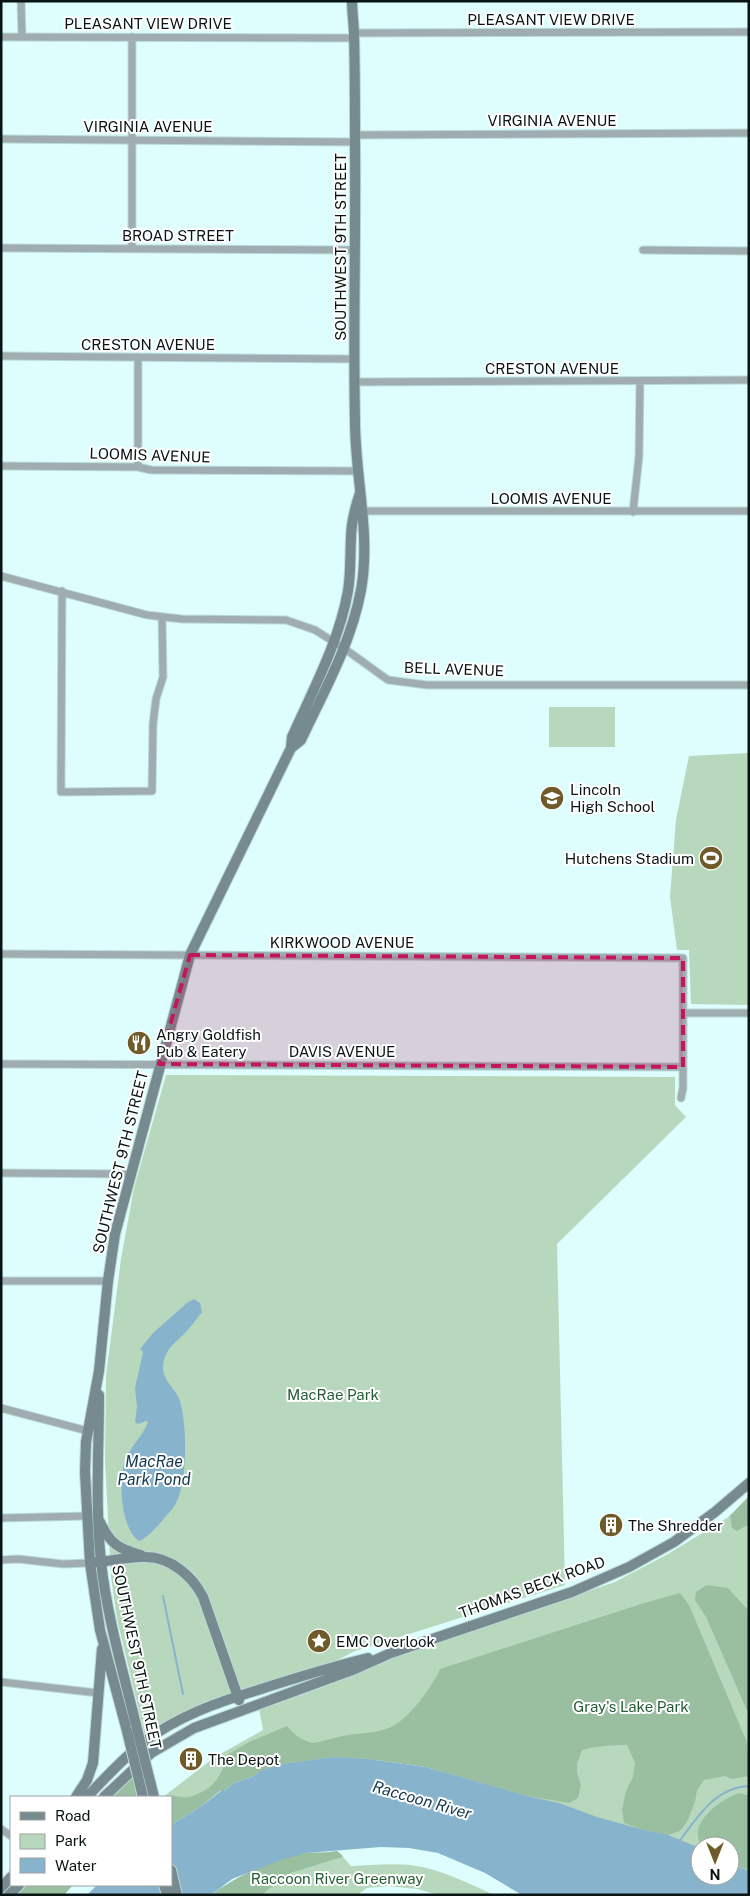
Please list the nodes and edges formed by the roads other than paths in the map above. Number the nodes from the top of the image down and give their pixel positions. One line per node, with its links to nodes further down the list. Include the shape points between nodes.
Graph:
1 (21, 1): 6 (street)
2 (352, 1): 4 (main road, SOUTHWEST 9TH STREET)
3 (749, 32): 4 (street, PLEASANT VIEW DRIVE)
4 (354, 35): 7 (street, PLEASANT VIEW DRIVE); 9 (main road, SOUTHWEST 9TH STREET)
5 (1, 36): 6 (street, PLEASANT VIEW DRIVE)
6 (22, 37): 7 (street, PLEASANT VIEW DRIVE)
7 (132, 37): 11 (street)
8 (749, 133): 9 (street, VIRGINIA AVENUE)
9 (355, 138): 11 (street, VIRGINIA AVENUE); 14 (main road, SOUTHWEST 9TH STREET)
10 (1, 139): 11 (street, VIRGINIA AVENUE)
11 (132, 140): 13 (street)
12 (1, 248): 13 (street, BROAD STREET)
13 (132, 248): 14 (street, BROAD STREET)
14 (355, 250): 19 (main road, SOUTHWEST 9TH STREET)
15 (643, 250): 16 (street)
16 (749, 251)
17 (1, 356): 18 (street, CRESTON AVENUE)
18 (138, 357): 19 (street, CRESTON AVENUE); 24 (street)
19 (355, 359): 22 (main road, SOUTHWEST 9TH STREET)
20 (749, 380): 21 (street, CRESTON AVENUE)
21 (640, 381): 22 (street, CRESTON AVENUE); 28 (street, via 639,456)
22 (355, 382): 25 (main road, SOUTHWEST 9TH STREET)
23 (1, 466): 24 (street, LOOMIS AVENUE)
24 (138, 467): 25 (street, LOOMIS AVENUE, via 151,470)
25 (358, 470): 26 (main road, SOUTHWEST 9TH STREET)
26 (359, 511): 28 (street, LOOMIS AVENUE); 32 (main road, SOUTHWEST 9TH STREET, via 351,536 348,590); 33 (main road, SOUTHWEST 9TH STREET, via 364,559 361,589)
27 (749, 511): 28 (street, LOOMIS AVENUE)
28 (633, 512)
29 (1, 576): 30 (street, BELL AVENUE)
30 (62, 591): 31 (street, BELL AVENUE); 31 (street, via 61,792 152,791 153,724 162,677)
31 (162, 617): 32 (street, BELL AVENUE, via 275,618 306,626)
32 (334, 642): 33 (street, BELL AVENUE); 35 (main road, SOUTHWEST 9TH STREET, via 292,737)
33 (345, 649): 34 (street, BELL AVENUE, via 388,680 426,685); 35 (main road, SOUTHWEST 9TH STREET, via 301,740)
34 (749, 685)
35 (291, 748): 37 (main road, SOUTHWEST 9TH STREET)
36 (1, 954): 37 (street, KIRKWOOD AVENUE)
37 (190, 954): 38 (street, KIRKWOOD AVENUE, via 683,958); 41 (main road, SOUTHWEST 9TH STREET)
38 (683, 1013): 39 (street); 42 (street)
39 (749, 1013)
40 (1, 1064): 41 (street, DAVIS AVENUE)
41 (159, 1064): 42 (street, DAVIS AVENUE); 45 (main road, SOUTHWEST 9TH STREET)
42 (683, 1067): 43 (street)
43 (681, 1098)
44 (1, 1173): 45 (street)
45 (130, 1174): 47 (main road, SOUTHWEST 9TH STREET, via 115,1234)
46 (1, 1281): 47 (street)
47 (108, 1281): 48 (main road, SOUTHWEST 9TH STREET)
48 (99, 1371): 50 (main road, SOUTHWEST 9TH STREET); 52 (main road, SOUTHWEST 9TH STREET)
49 (1, 1408): 50 (street)
50 (88, 1431): 53 (main road, SOUTHWEST 9TH STREET, via 85,1472)
51 (749, 1483): 60 (main road, THOMAS BECK ROAD, via 674,1542 629,1567 572,1592)
52 (98, 1500): 55 (main road, via 98,1519 106,1536 125,1550); 57 (main road, SOUTHWEST 9TH STREET)
53 (87, 1516): 54 (street); 58 (main road, SOUTHWEST 9TH STREET)
54 (1, 1518)
55 (147, 1556): 57 (main road); 63 (main road, via 168,1562 199,1588)
56 (1, 1560): 58 (street)
57 (101, 1562): 58 (main road); 65 (main road, SOUTHWEST 9TH STREET)
58 (90, 1563): 59 (main road, SOUTHWEST 9TH STREET)
59 (102, 1640): 62 (main road); 65 (main road, SOUTHWEST 9TH STREET)
60 (391, 1653): 63 (main road, THOMAS BECK ROAD); 64 (main road, THOMAS BECK ROAD)
61 (1, 1682): 62 (street)
62 (98, 1693): 66 (main road, via 93,1762)
63 (238, 1696): 64 (main road); 67 (main road, THOMAS BECK ROAD, via 192,1713 145,1741)
64 (243, 1709): 68 (main road, THOMAS BECK ROAD, via 173,1739 141,1762)
65 (131, 1728): 69 (main road, SOUTHWEST 9TH STREET, bridge); 70 (main road, SOUTHWEST 9TH STREET, bridge)
66 (77, 1796)
67 (88, 1796)
68 (105, 1796)
69 (143, 1796)
70 (154, 1796)
71 (172, 1874): 76 (main road)
72 (10, 1878): 74 (main road)
73 (18, 1886): 75 (main road)
74 (1, 1888)
75 (9, 1895)
76 (177, 1895)

